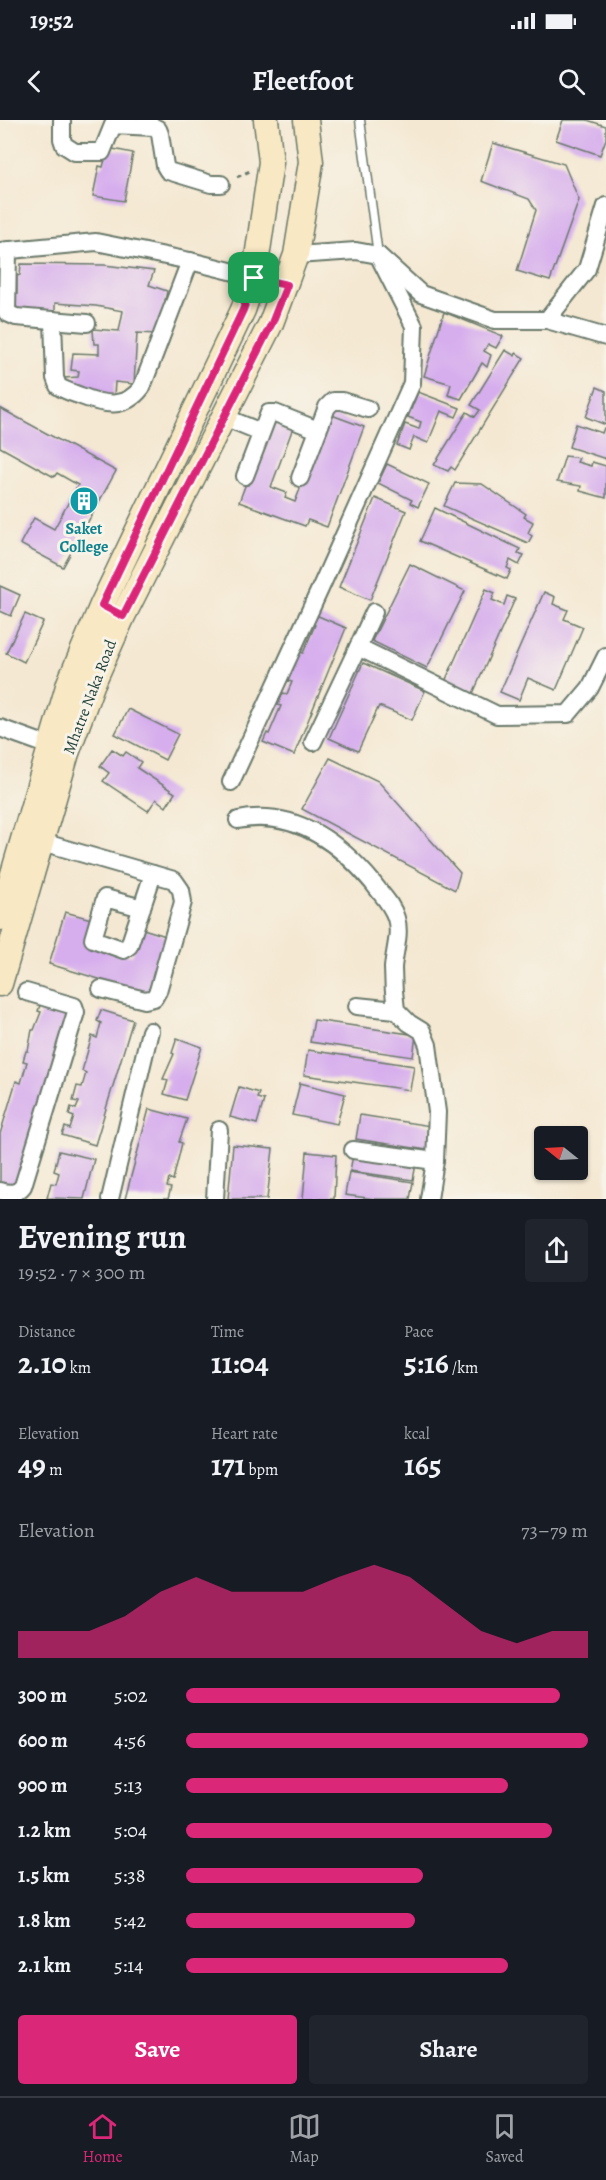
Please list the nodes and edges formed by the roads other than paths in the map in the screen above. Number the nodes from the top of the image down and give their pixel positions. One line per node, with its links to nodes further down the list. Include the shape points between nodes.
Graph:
1 (62, 120): 5 (street, via 64,145 75,152 102,152 113,126 154,127 160,134 168,171)
2 (266, 120): 11 (street, Mhatre Naka Road, via 271,162)
3 (306, 120): 8 (street, Mhatre Naka Road, via 311,162)
4 (360, 120): 9 (lane)
5 (221, 184)
6 (606, 206): 14 (street, via 587,269)
7 (4, 250): 10 (street, via 96,242); 13 (street, via 7,313)
8 (296, 255): 9 (street, via 356,251); 12 (street, Mhatre Naka Road)
9 (378, 255): 14 (street, via 421,294 495,320); 30 (street, via 414,326 412,382)
10 (190, 261): 11 (street); 13 (street, via 142,387 125,402 100,404 58,386)
11 (254, 278): 12 (street); 23 (street, Mhatre Naka Road)
12 (287, 285): 18 (street, Mhatre Naka Road)
13 (53, 320): 15 (street)
14 (547, 320): 16 (street)
15 (87, 323)
16 (606, 337)
17 (368, 409): 19 (street, via 333,401)
18 (224, 417): 20 (street); 23 (street, Mhatre Naka Road)
19 (318, 430): 20 (street, via 272,412); 22 (street)
20 (261, 432): 21 (street)
21 (245, 476)
22 (300, 478)
23 (113, 611): 29 (street, Mhatre Naka Road, via 92,685)
24 (374, 612): 25 (street)
25 (358, 646): 26 (street, via 497,715 568,714 590,688); 28 (street)
26 (606, 656)
27 (0, 728): 29 (street)
28 (313, 742)
29 (59, 749): 32 (street, Mhatre Naka Road); 35 (street, Mhatre Naka Road)
30 (231, 782)
31 (238, 820): 40 (street, via 257,816 309,829 339,847 389,903 396,918)
32 (42, 842): 33 (street); 36 (street, Mhatre Naka Road)
33 (153, 874): 34 (street); 37 (street, via 174,880 183,902 158,991 154,998 145,1000)
34 (142, 908)
35 (0, 918)
36 (0, 984)
37 (101, 988)
38 (26, 992): 45 (street, via 74,1006 76,1012 23,1186 13,1193)
39 (357, 1005): 40 (street)
40 (396, 1010): 44 (street, via 422,1031 428,1046 437,1112)
41 (150, 1031): 46 (street)
42 (219, 1130): 47 (street)
43 (352, 1150): 44 (street)
44 (435, 1161): 48 (street)
45 (0, 1191)
46 (110, 1199)
47 (215, 1199)
48 (429, 1199)

